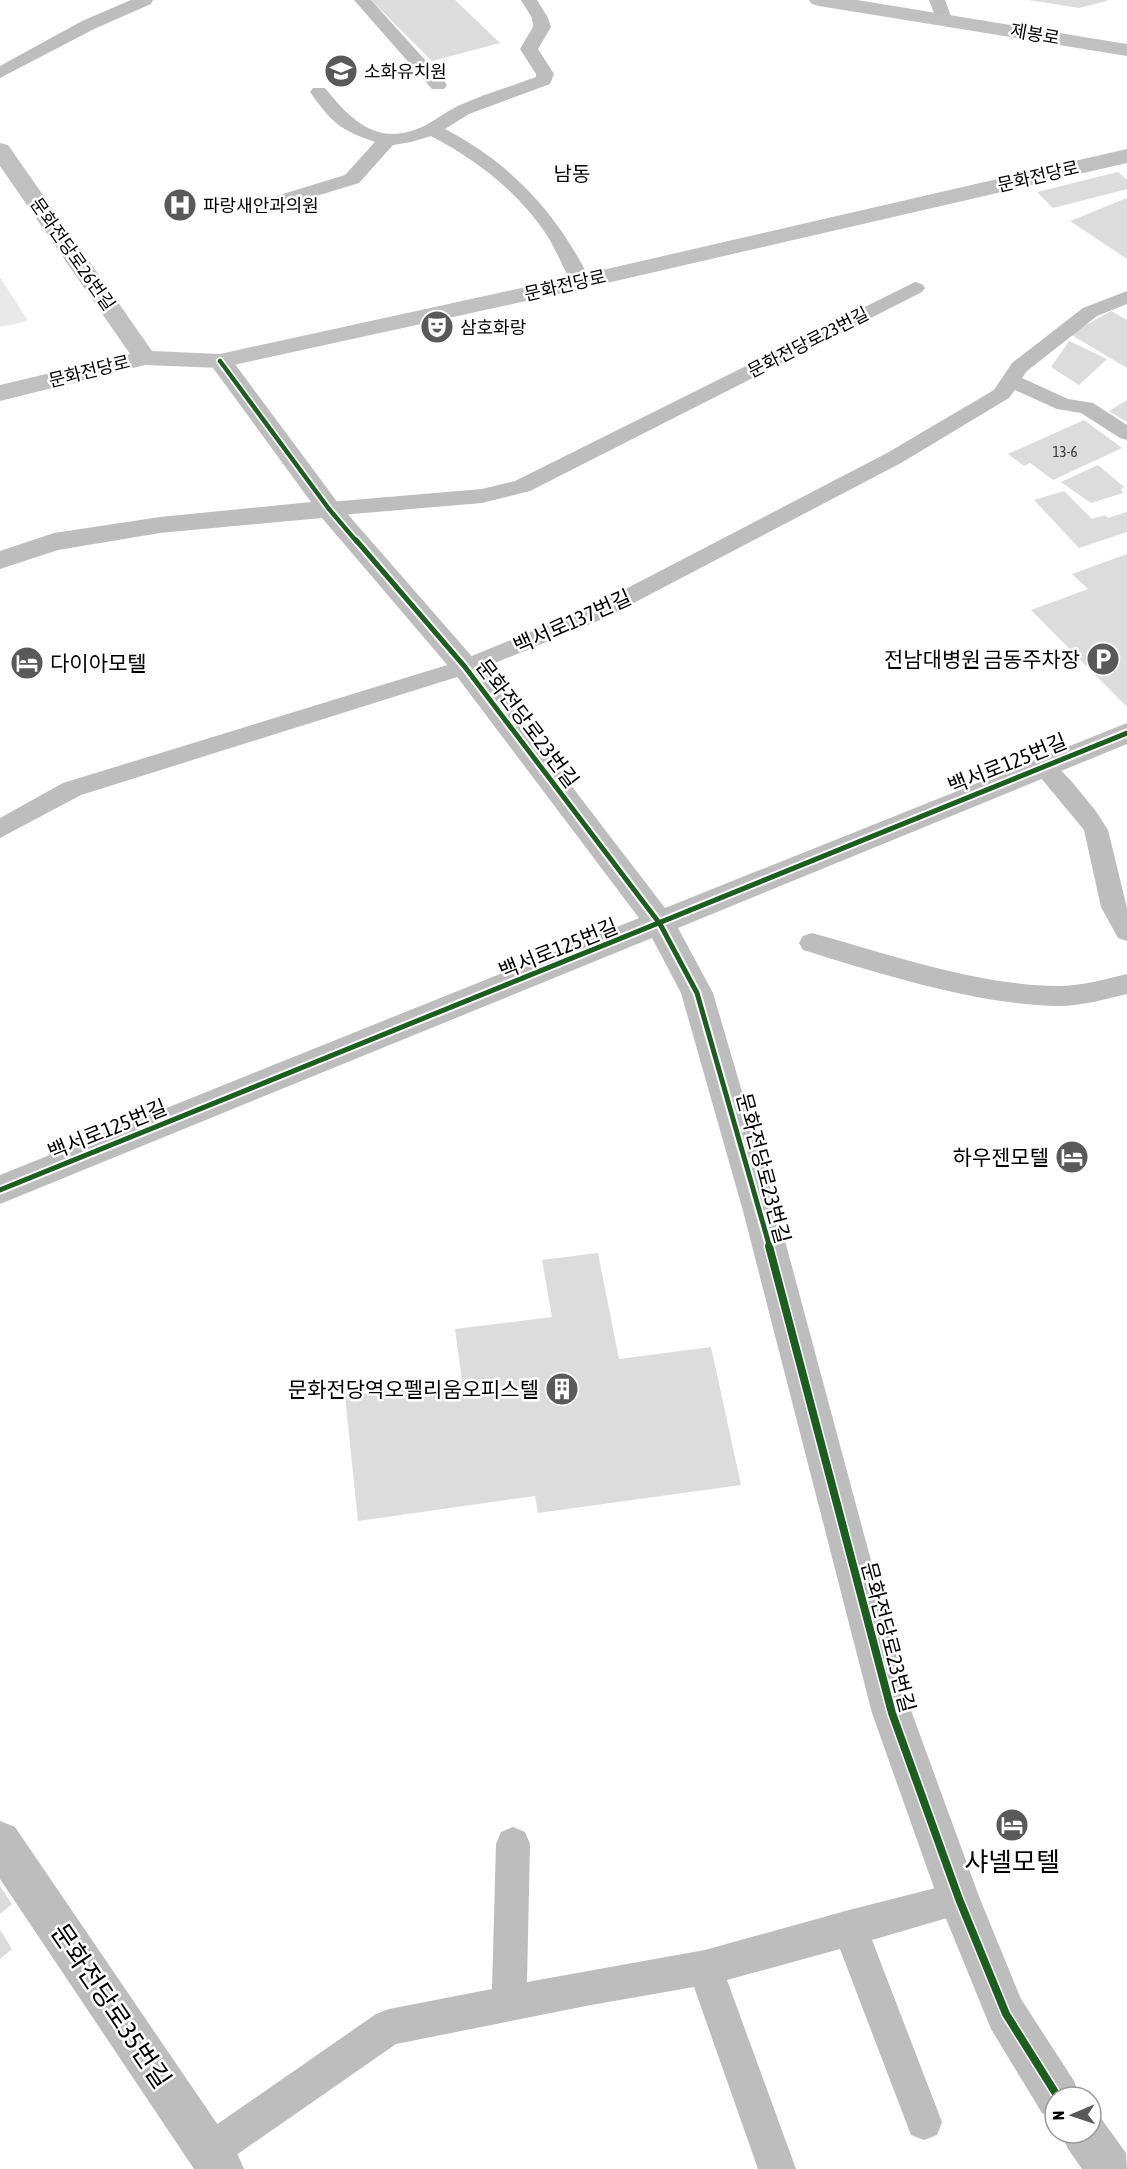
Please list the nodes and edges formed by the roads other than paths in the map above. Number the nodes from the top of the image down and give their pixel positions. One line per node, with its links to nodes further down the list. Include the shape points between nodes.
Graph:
1 (145, 0): 7 (lane, via 88,25)
2 (362, 0): 8 (lane)
3 (529, 0): 10 (lane, via 542,27 529,49 545,74 544,80 463,110)
4 (819, 0): 5 (street, 제봉로)
5 (940, 9): 6 (street, 제봉로)
6 (1127, 50)
7 (0, 73)
8 (438, 85)
9 (320, 92): 11 (lane, via 352,128)
10 (432, 129): 11 (lane, via 411,138); 15 (lane, via 453,139 520,190 569,253)
11 (387, 140): 14 (lane, via 352,179)
12 (0, 150): 18 (street, 문화전당로26번길)
13 (1127, 156): 15 (street, 문화전당로)
14 (267, 205)
15 (581, 282): 19 (street, 문화전당로)
16 (915, 288): 23 (lane, 문화전당로23번길, via 522,486 482,496)
17 (1127, 297): 20 (lane, 백서로137번길, via 1090,312 1019,367)
18 (145, 358): 19 (street, 문화전당로); 21 (street, 문화전당로)
19 (220, 361): 23 (street, 문화전당로23번길)
20 (1010, 380): 22 (lane, via 1064,405 1086,407); 25 (lane, 백서로137번길, via 1002,394 884,464 597,613)
21 (0, 393)
22 (1127, 434)
23 (329, 509): 24 (street, 문화전당로23번길, via 160,525 54,542); 25 (street, 문화전당로23번길)
24 (0, 560)
25 (465, 667): 28 (lane, 백서로137번길, via 72,789); 29 (street, 문화전당로23번길)
26 (1127, 733): 27 (street, 백서로125번길)
27 (1043, 766): 29 (street, 백서로125번길); 30 (lane, 백서로125번길, via 1096,829 1110,897)
28 (0, 829)
29 (660, 924): 33 (street, 백서로125번길); 36 (street, 문화전당로23번길, via 697,993 760,1211 892,1713)
30 (1127, 931)
31 (812, 943): 32 (lane, via 987,988 1061,996)
32 (1127, 984)
33 (0, 1190)
34 (0, 1842): 43 (street, 문화전당로35번길)
35 (513, 1844): 39 (lane)
36 (959, 1899): 37 (lane); 40 (street, 문화전당로23번길, via 1006,2014)
37 (849, 1928): 38 (lane); 41 (lane)
38 (705, 1968): 39 (lane); 44 (lane)
39 (509, 2003): 43 (lane, via 389,2027)
40 (1050, 2085)
41 (924, 2122)
42 (1093, 2145): 45 (street)
43 (215, 2160)
44 (777, 2169)
45 (1110, 2169)

